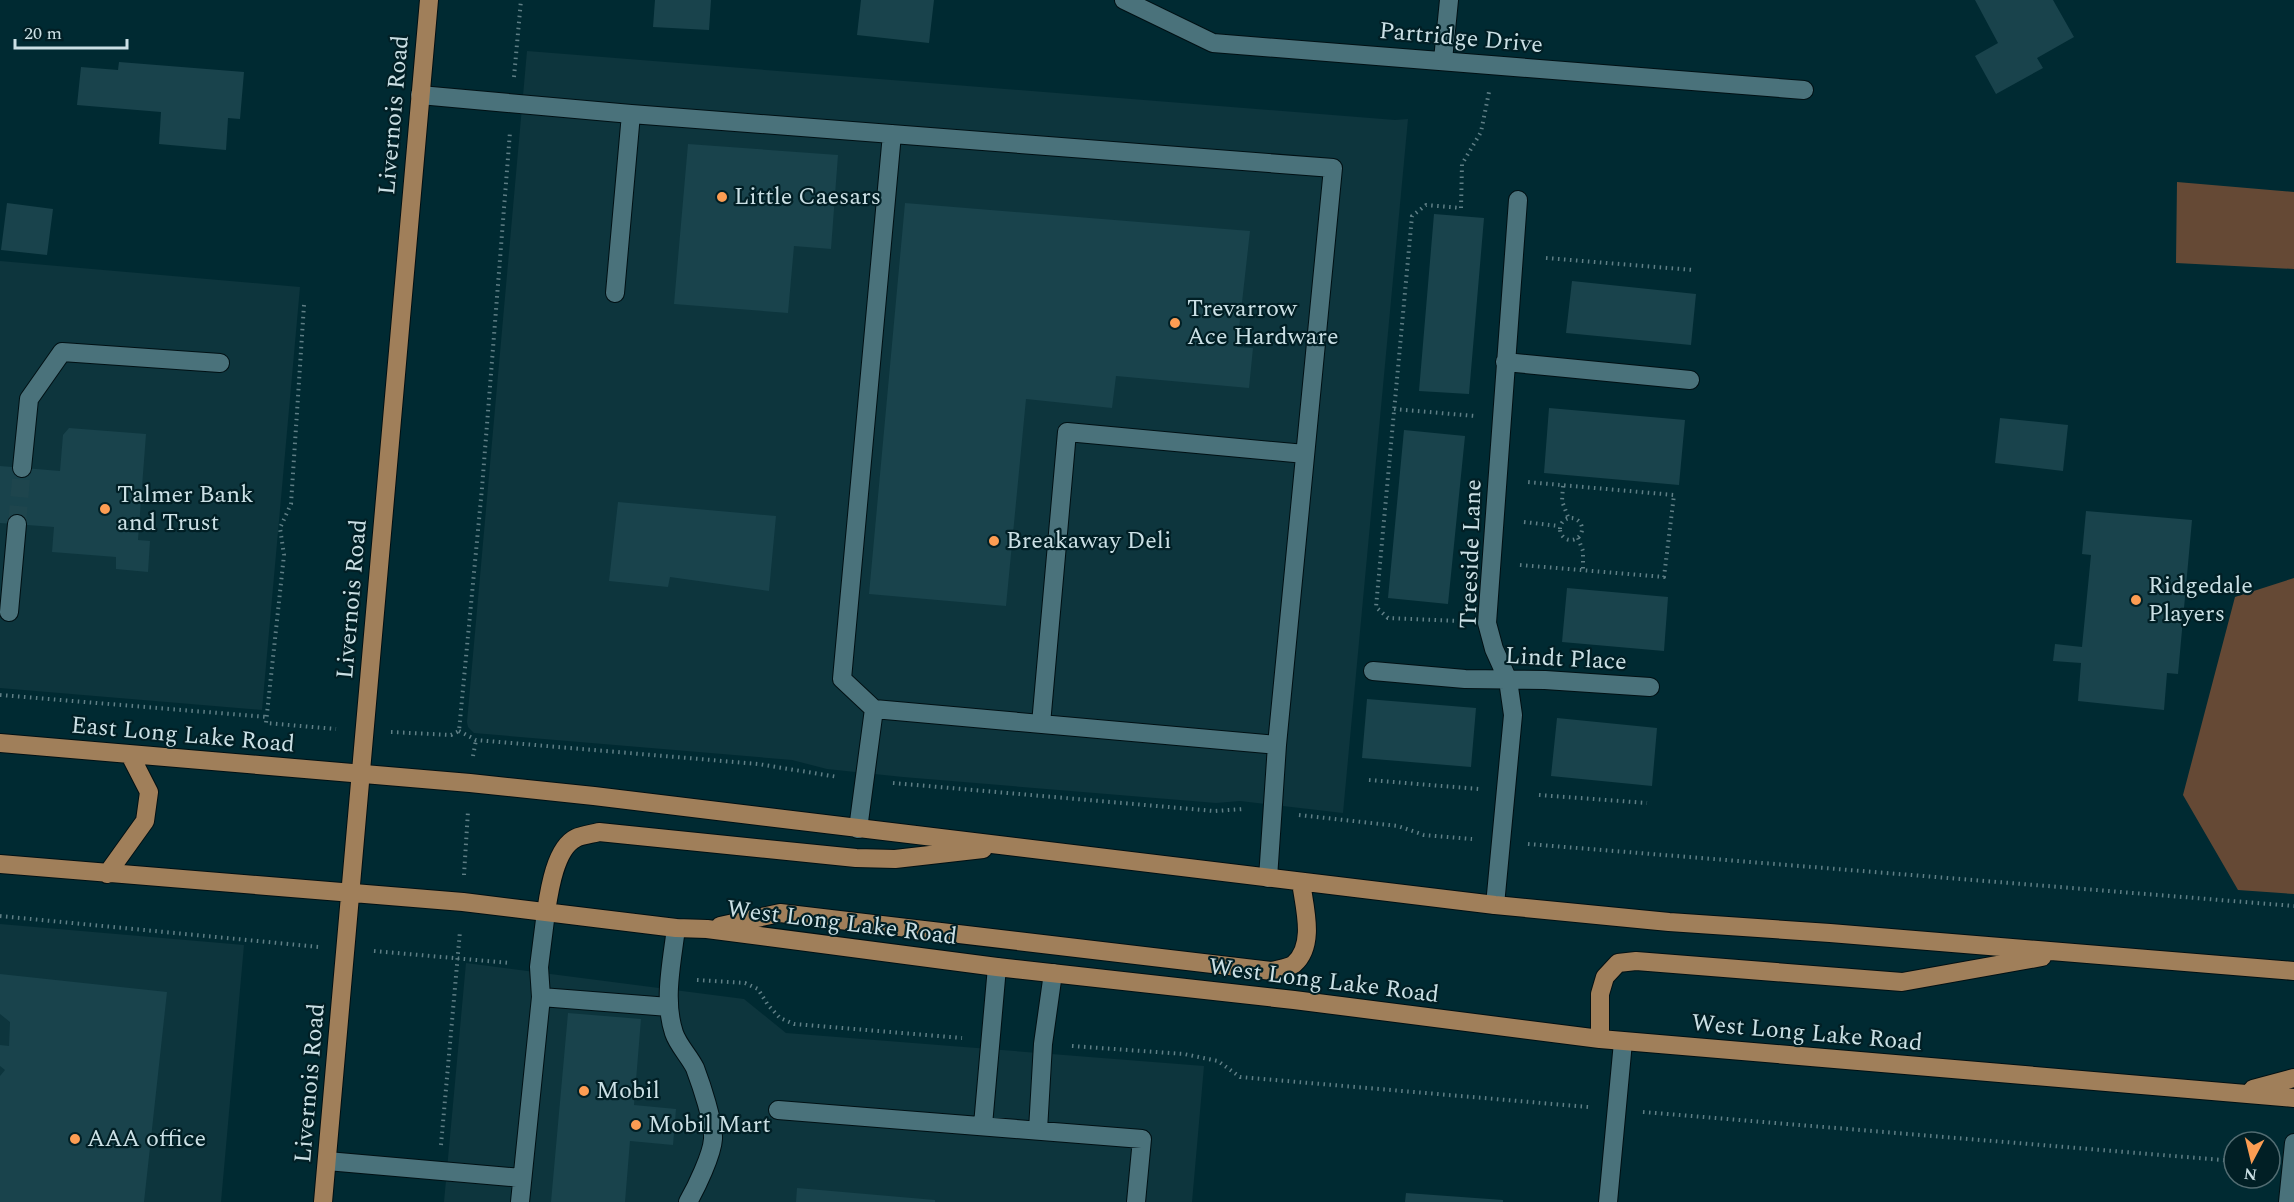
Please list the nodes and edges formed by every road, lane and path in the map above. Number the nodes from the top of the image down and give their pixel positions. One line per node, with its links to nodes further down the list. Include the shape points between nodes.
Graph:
1 (429, 0): 9 (main road, Livernois Road)
2 (521, 0): 6 (path)
3 (1124, 0): 5 (street, Partridge Drive, via 1213,43)
4 (1449, 0): 5 (street)
5 (1443, 60): 7 (street, Partridge Drive)
6 (514, 84)
7 (1804, 90)
8 (1489, 91): 21 (path, via 1481,132 1462,164 1461,208 1426,206 1412,216)
9 (420, 95): 10 (street); 51 (main road, Livernois Road)
10 (631, 114): 12 (street); 16 (street)
11 (510, 130): 44 (path)
12 (892, 134): 23 (street, via 1333,168); 40 (street, via 842,679)
13 (1518, 200): 18 (street, Treeside Lane)
14 (1546, 258): 15 (path)
15 (1694, 270)
16 (615, 293)
17 (304, 305): 41 (path, via 291,504 280,528 284,555)
18 (1505, 362): 20 (street); 37 (street, Treeside Lane, via 1487,623)
19 (220, 363): 24 (street, via 62,352 29,399)
20 (1690, 380)
21 (1394, 409): 22 (path); 35 (path, via 1376,607 1388,618)
22 (1482, 417)
23 (1305, 454): 43 (street, via 1067,432); 48 (street)
24 (22, 468)
25 (1527, 482): 26 (path)
26 (1563, 486): 27 (path); 33 (path, via 1674,495 1664,578)
27 (1568, 517): 30 (path); 31 (path, via 1581,523)
28 (1524, 522): 30 (path)
29 (17, 524): 34 (street)
30 (1559, 526): 31 (path, via 1565,539)
31 (1578, 538): 33 (path)
32 (1520, 566): 33 (path)
33 (1583, 571)
34 (9, 612)
35 (1463, 622)
36 (1373, 670): 37 (street, Lindt Place)
37 (1508, 680): 38 (street, Lindt Place); 71 (street, Treeside Lane, via 1513,715)
38 (1650, 687)
39 (0, 695): 41 (path)
40 (874, 709): 43 (street); 61 (street)
41 (267, 717): 42 (path)
42 (266, 723)
43 (1041, 724): 48 (street)
44 (459, 731): 45 (path); 46 (path)
45 (452, 735)
46 (476, 740): 49 (path); 52 (path, via 758,764)
47 (0, 743): 50 (main road, East Long Lake Road)
48 (1277, 745): 67 (street)
49 (474, 748)
50 (130, 755): 51 (main road, East Long Lake Road); 66 (main road, via 149,792 145,822)
51 (361, 774): 61 (main road, via 594,796); 70 (main road, Livernois Road)
52 (845, 778)
53 (1369, 780): 55 (path)
54 (892, 783): 58 (path, via 1214,811)
55 (1485, 790)
56 (1539, 795): 57 (path)
57 (1647, 803)
58 (1249, 809)
59 (468, 811): 68 (path)
60 (1293, 815): 62 (path)
61 (858, 829): 64 (main road)
62 (1473, 839)
63 (1528, 844): 72 (path)
64 (1012, 845): 67 (main road); 73 (main road, via 895,859 856,858 599,832 574,838 561,855)
65 (0, 864): 66 (main road)
66 (107, 874): 70 (main road)
67 (1268, 878): 69 (main road)
68 (464, 880)
69 (1301, 882): 71 (main road); 76 (main road, via 1307,929 1305,948 1294,964 1272,971 780,913)
70 (351, 893): 73 (main road, West Long Lake Road); 104 (main road, Livernois Road)
71 (1495, 905): 79 (main road)
72 (2294, 906)
73 (546, 912): 75 (main road, West Long Lake Road); 87 (street, via 539,967)
74 (0, 916): 78 (path)
75 (676, 928): 76 (main road, West Long Lake Road); 88 (street)
76 (707, 929): 83 (main road, West Long Lake Road)
77 (460, 938): 81 (path)
78 (261, 942)
79 (2067, 952): 84 (main road); 90 (main road, via 1902,982 1636,961 1618,963 1605,977 1600,994)
80 (436, 956): 81 (path)
81 (458, 957): 82 (path); 102 (path)
82 (517, 964)
83 (997, 967): 85 (main road, West Long Lake Road); 99 (street)
84 (2294, 971)
85 (1053, 974): 90 (main road, West Long Lake Road); 100 (street, via 1043,1044)
86 (696, 980): 89 (path, via 745,983 758,989 780,1017 794,1024)
87 (541, 997): 88 (street); 105 (street)
88 (669, 1007): 108 (street, via 674,1034 700,1083 713,1139 699,1185)
89 (972, 1039)
90 (1599, 1039): 91 (main road, West Long Lake Road)
91 (1623, 1041): 94 (main road, West Long Lake Road); 110 (street)
92 (1071, 1046): 96 (path, via 1184,1054 1218,1061 1240,1077)
93 (2294, 1078): 94 (main road)
94 (2242, 1092): 95 (main road, West Long Lake Road)
95 (2294, 1098)
96 (1588, 1107)
97 (778, 1110): 99 (street)
98 (1644, 1112): 103 (path)
99 (983, 1125): 100 (street)
100 (1038, 1130): 109 (street, via 1142,1139)
101 (2294, 1143): 111 (street)
102 (441, 1144)
103 (2222, 1160)
104 (327, 1161): 105 (street); 106 (main road, Livernois Road)
105 (522, 1178): 107 (street)
106 (323, 1202)
107 (520, 1202)
108 (688, 1202)
109 (1136, 1202)
110 (1608, 1202)
111 (2288, 1202)

